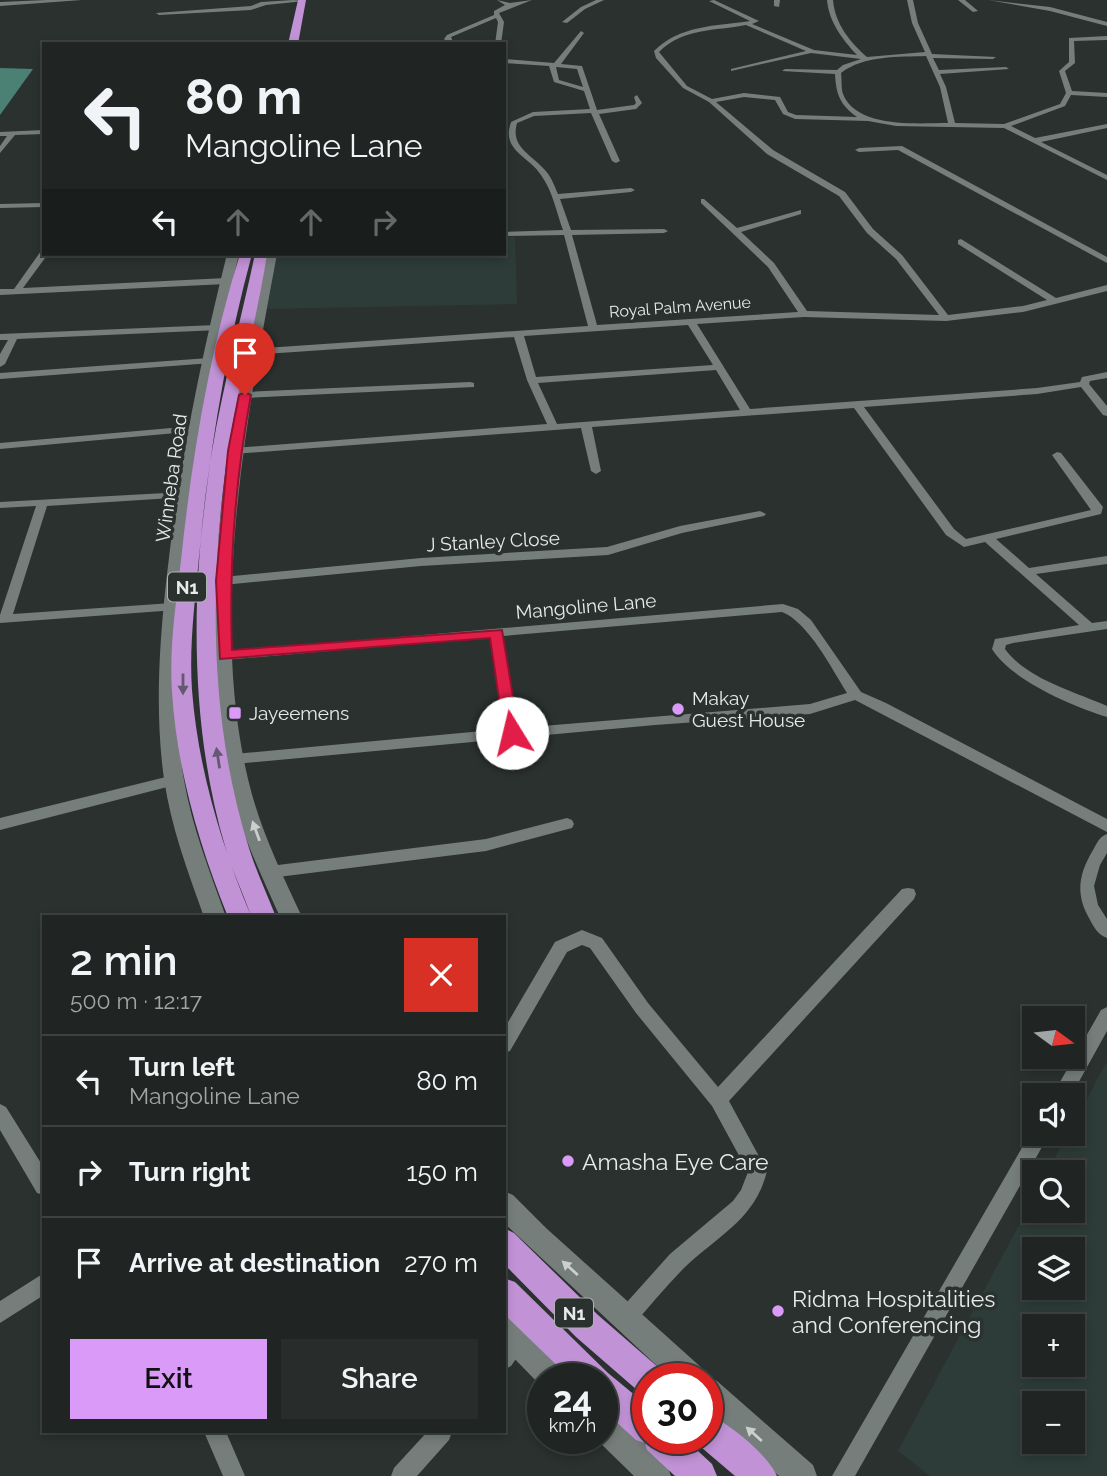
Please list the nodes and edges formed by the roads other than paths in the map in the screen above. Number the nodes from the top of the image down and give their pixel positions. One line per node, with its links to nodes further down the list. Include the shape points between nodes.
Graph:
1 (79, 0): 13 (street)
2 (256, 0): 14 (street)
3 (500, 0): 15 (street)
4 (529, 0): 15 (street)
5 (601, 0): 19 (street)
6 (830, 0): 31 (street, via 833,16)
7 (910, 0): 29 (street)
8 (961, 0): 16 (street)
9 (991, 0): 12 (street)
10 (302, 1): 14 (street); 24 (highway)
11 (712, 1): 20 (street, via 756,21)
12 (1014, 1): 21 (street)
13 (1, 3)
14 (268, 3): 17 (street)
15 (509, 5): 18 (street)
16 (975, 11)
17 (159, 13)
18 (496, 16): 25 (street, via 449,36); 26 (street, via 501,22)
19 (565, 22)
20 (746, 23): 27 (street); 44 (street, via 687,33 665,42 656,52 685,87)
21 (1107, 23)
22 (581, 33): 33 (street)
23 (1107, 38): 41 (street, via 1071,38 1072,63 1062,71)
24 (293, 42)
25 (449, 42)
26 (498, 42)
27 (813, 52): 28 (street); 36 (street)
28 (825, 54): 31 (street); 34 (street)
29 (930, 55): 30 (street); 31 (street); 39 (street)
30 (993, 57)
31 (864, 59): 34 (street)
32 (506, 61): 33 (street)
33 (554, 64): 40 (street, via 556,81); 40 (street, via 580,67)
34 (848, 65): 38 (street)
35 (1006, 69): 39 (street)
36 (733, 70)
37 (785, 71): 38 (street)
38 (838, 72): 46 (street, via 841,100)
39 (937, 72): 47 (street)
40 (587, 90): 45 (street)
41 (1069, 93): 42 (street); 48 (street, via 1063,105)
42 (1107, 94)
43 (637, 97): 45 (street, via 636,107)
44 (711, 101): 46 (street, via 731,96 771,97 778,98 785,113 795,117); 81 (street, via 770,152 842,194)
45 (594, 112): 56 (street); 59 (street, via 533,114 512,126 517,150 541,169)
46 (867, 119): 47 (street)
47 (952, 125): 48 (street)
48 (1005, 126): 53 (street)
49 (1107, 127): 53 (street)
50 (42, 132): 52 (street)
51 (0, 134): 52 (street)
52 (13, 134): 55 (street)
53 (1033, 141): 57 (street)
54 (859, 150): 74 (street, via 899,148)
55 (0, 151)
56 (617, 161)
57 (1107, 178)
58 (631, 190): 59 (street)
59 (553, 197): 66 (street)
60 (704, 201): 65 (street)
61 (42, 205): 62 (street)
62 (0, 206)
63 (798, 212): 65 (street)
64 (664, 231): 66 (street)
65 (736, 231): 80 (street, via 771,265)
66 (566, 233): 67 (street); 84 (street)
67 (506, 234)
68 (961, 242): 79 (street)
69 (42, 256): 77 (street)
70 (232, 256): 75 (street)
71 (246, 256): 114 (highway, Winneba Road / N1)
72 (261, 256): 112 (highway, N1, via 220,452)
73 (271, 256): 88 (street)
74 (1107, 260)
75 (226, 281): 77 (street); 83 (street)
76 (1107, 288): 79 (street, Royal Palm Avenue)
77 (17, 291): 78 (street)
78 (0, 292)
79 (1056, 302): 81 (street, Royal Palm Avenue)
80 (804, 314): 81 (street, Royal Palm Avenue); 82 (street, Royal Palm Avenue)
81 (946, 318)
82 (692, 323): 84 (street, Royal Palm Avenue); 91 (street)
83 (216, 328): 86 (street); 89 (street)
84 (593, 329): 85 (street, Royal Palm Avenue)
85 (518, 333): 88 (street, Royal Palm Avenue); 94 (street)
86 (14, 336): 87 (street); 90 (street)
87 (0, 337)
88 (252, 352): 97 (street)
89 (209, 361): 93 (street); 103 (street)
90 (0, 364)
91 (719, 368): 94 (street); 100 (street)
92 (1107, 375): 95 (street, via 1086,379)
93 (0, 376)
94 (531, 380): 102 (street)
95 (1084, 384): 98 (street); 99 (street)
96 (470, 385): 97 (street)
97 (245, 395): 105 (street)
98 (857, 405): 100 (street); 113 (street, via 950,532 964,543)
99 (1107, 413)
100 (748, 414): 101 (street)
101 (586, 426): 102 (street); 107 (street)
102 (554, 428): 105 (street)
103 (194, 429): 104 (street); 108 (street)
104 (0, 446)
105 (234, 451): 112 (street)
106 (1057, 455): 113 (street, via 1097,512)
107 (596, 471)
108 (184, 495): 109 (street); 114 (street)
109 (42, 504): 110 (street); 119 (street)
110 (0, 505)
111 (760, 514): 117 (street, J Stanley Close, via 608,551 421,562)
112 (220, 536): 117 (street); 137 (highway, N1, one-way to 112, via 235,841 216,751 206,622)
113 (987, 538): 116 (street)
114 (185, 539): 118 (street); 136 (highway, Winneba Road / N1, one-way to 136, via 182,690 193,771 224,881)
115 (1107, 560): 116 (street)
116 (1027, 572): 121 (street)
117 (223, 581): 123 (street)
118 (172, 607): 119 (street); 128 (street, via 167,687)
119 (3, 619)
120 (1107, 625): 121 (street)
121 (1088, 627): 125 (street, via 1000,642 998,649 1018,668)
122 (496, 633): 123 (street, Mangoline Lane); 124 (street, Mangoline Lane, via 783,608 807,622); 126 (street)
123 (225, 656): 127 (street)
124 (856, 695): 126 (street, via 810,709); 131 (street)
125 (1107, 712)
126 (512, 733): 127 (street)
127 (234, 759): 133 (street, one-way to 127)
128 (174, 780): 129 (street); 135 (street)
129 (0, 824)
130 (567, 824): 133 (street, via 486,845)
131 (1107, 826)
132 (1107, 840): 139 (street, via 1086,872 1090,906)
133 (270, 872): 138 (street)
134 (908, 894): 143 (street)
135 (214, 915)
136 (239, 915)
137 (263, 915)
138 (290, 915)
139 (1107, 931)
140 (1107, 1015): 142 (street)
141 (506, 1042): 143 (street, via 561,947 582,937 596,943 642,1008)
142 (1068, 1083)
143 (718, 1100): 152 (street, via 758,1171 757,1184 741,1208 684,1254)
144 (0, 1113): 146 (street)
145 (1032, 1146): 172 (street)
146 (42, 1183)
147 (506, 1206): 152 (street, one-way to 147)
148 (506, 1245): 157 (highway, N1)
149 (42, 1284): 151 (street)
150 (506, 1295): 155 (highway, N1)
151 (0, 1313)
152 (626, 1318): 156 (street)
153 (508, 1343): 154 (street)
154 (534, 1363)
155 (577, 1363)
156 (675, 1363)
157 (632, 1365)
158 (618, 1401): 160 (highway)
159 (723, 1405): 171 (street, one-way to 159)
160 (632, 1414)
161 (215, 1433): 166 (street)
162 (440, 1433): 167 (street)
163 (618, 1439): 168 (street)
164 (723, 1444): 170 (highway)
165 (676, 1454): 169 (highway)
166 (234, 1476)
167 (402, 1476)
168 (656, 1476)
169 (700, 1476)
170 (760, 1476)
171 (802, 1476)
172 (843, 1476)

